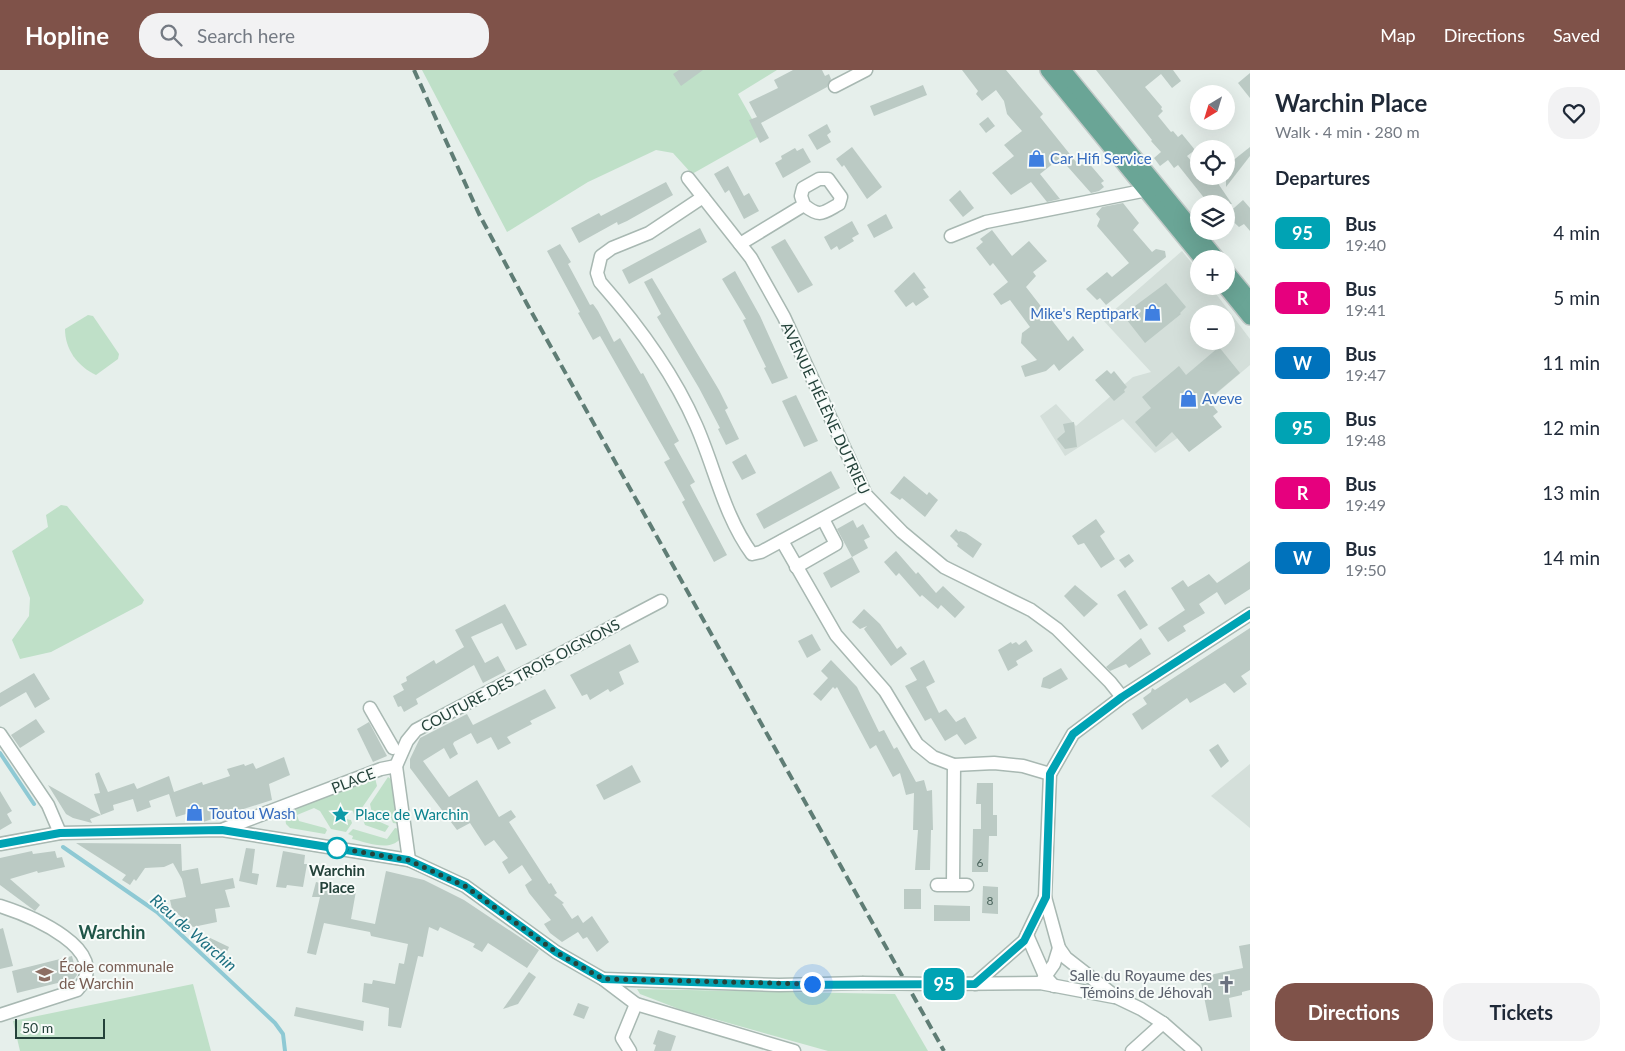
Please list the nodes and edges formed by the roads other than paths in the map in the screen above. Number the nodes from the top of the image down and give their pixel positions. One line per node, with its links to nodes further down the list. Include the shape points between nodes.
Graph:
1 (866, 70): 4 (street)
2 (1048, 70): 6 (main road)
3 (1063, 70): 12 (main road)
4 (835, 86)
5 (688, 178): 7 (street, AVENUE HÉLÈNE DUTRIEU)
6 (1147, 190): 9 (street, via 986,222); 11 (main road)
7 (703, 197): 10 (street, AVENUE HÉLÈNE DUTRIEU); 19 (street, via 649,233 612,248 601,256 597,274 647,339 674,381 696,424 726,508 747,547 752,554)
8 (804, 206): 10 (street)
9 (950, 236)
10 (740, 244): 17 (street, AVENUE HÉLÈNE DUTRIEU, via 784,317)
11 (1195, 250)
12 (1210, 250)
13 (1235, 282): 15 (main road)
14 (1232, 295): 16 (main road)
15 (1250, 300)
16 (1250, 317)
17 (866, 495): 18 (street); 23 (street, AVENUE HÉLÈNE DUTRIEU, via 902,532 944,567 1031,610 1057,629)
18 (823, 519): 19 (street); 20 (street, via 836,544)
19 (782, 541): 20 (street)
20 (796, 567): 27 (street, via 836,635 885,691 917,744 933,757)
21 (660, 600): 28 (street, COUTURE DES TROIS OIGNONS, via 416,730 407,741)
22 (1250, 614): 23 (street)
23 (1122, 697): 29 (street, via 1073,734)
24 (370, 708): 26 (street)
25 (0, 734): 31 (street, via 48,806)
26 (393, 748)
27 (954, 765): 29 (street, via 994,763 1023,766); 34 (street)
28 (396, 766): 30 (street, PLACE); 33 (street, PLACE)
29 (1050, 774): 37 (street)
30 (222, 830): 31 (street); 33 (street)
31 (60, 833): 32 (street)
32 (0, 844)
33 (408, 860): 41 (street, via 465,886 556,952)
34 (953, 884): 35 (street); 36 (street)
35 (936, 885)
36 (967, 885)
37 (1046, 897): 39 (street); 40 (street)
38 (0, 906): 46 (street, via 60,932 81,954 87,969 84,984 77,990)
39 (1027, 935): 42 (street); 43 (street, via 1003,962)
40 (1059, 948): 42 (street); 44 (street, via 1066,958)
41 (603, 979): 43 (street, bridge, via 779,985); 45 (street)
42 (1046, 982): 43 (street); 44 (street)
43 (975, 984)
44 (1116, 997): 47 (street)
45 (636, 1004): 48 (street); 49 (street, via 622,1038)
46 (0, 1015)
47 (1163, 1023): 51 (street); 52 (street)
48 (778, 1049): 50 (street)
49 (630, 1051)
50 (794, 1051)
51 (1132, 1051)
52 (1195, 1051)

